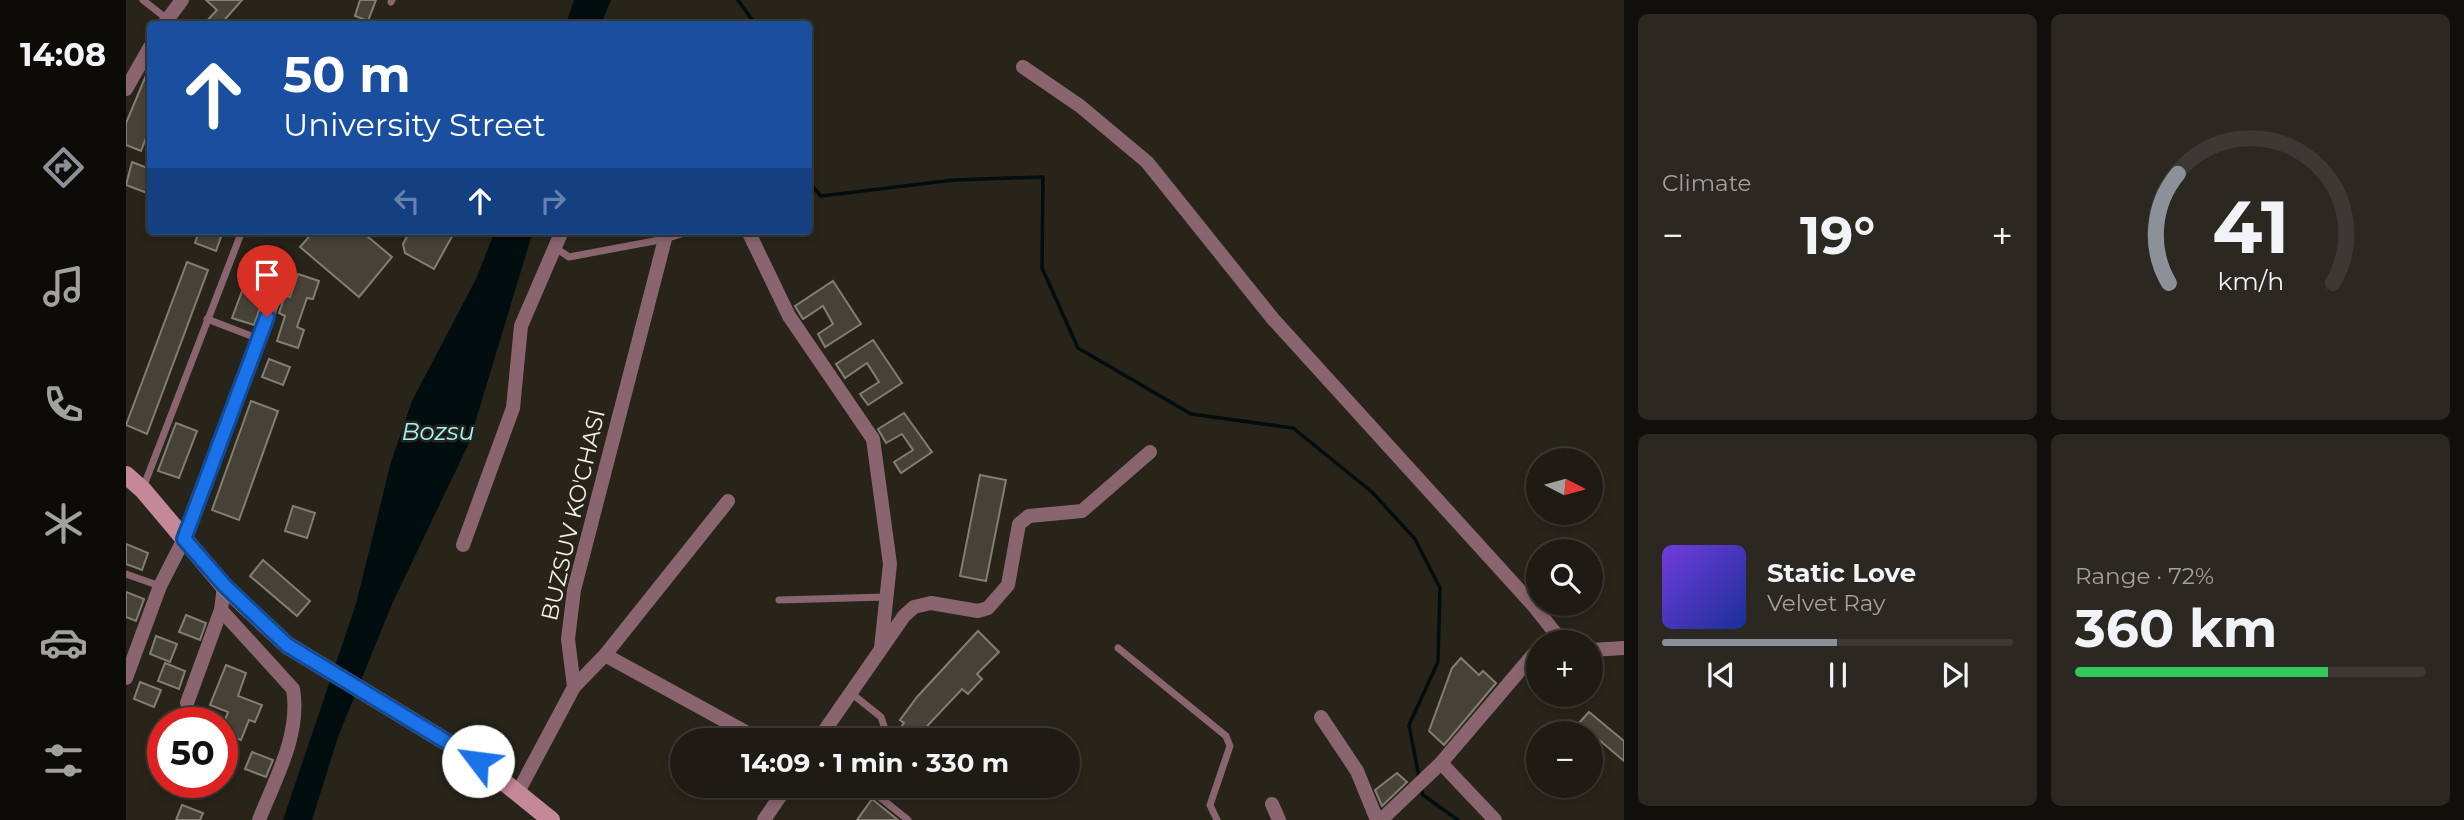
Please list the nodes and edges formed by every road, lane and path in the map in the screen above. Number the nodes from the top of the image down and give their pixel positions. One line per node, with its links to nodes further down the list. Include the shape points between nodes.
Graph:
1 (143, 0): 3 (lane)
2 (182, 0): 4 (street)
3 (165, 21)
4 (167, 21)
5 (147, 52): 7 (street)
6 (1023, 67): 29 (street, via 1080,106 1147,162 1273,319 1533,605)
7 (126, 89)
8 (240, 235): 15 (lane)
9 (561, 235): 13 (street)
10 (678, 235): 12 (lane)
11 (750, 235): 26 (street, via 789,316 873,439 890,564)
12 (665, 239): 13 (lane, via 569,257); 37 (street, BUZSUV KO'CHASI, via 574,590 568,639)
13 (557, 248): 22 (street, via 521,326 513,408)
14 (275, 296): 16 (street)
15 (207, 319): 16 (lane); 19 (lane)
16 (259, 340): 21 (street)
17 (1150, 452): 32 (street, via 1082,511 1029,516 1019,524 1008,585 988,608 978,611 931,603 914,607)
18 (126, 475): 19 (main road)
19 (143, 490): 21 (main road)
20 (729, 501): 34 (street)
21 (184, 539): 24 (street); 25 (main road)
22 (463, 545)
23 (126, 573): 24 (lane)
24 (160, 586): 36 (street)
25 (225, 586): 28 (street); 45 (main road, via 308,660 478,761)
26 (887, 597): 27 (lane); 32 (street)
27 (779, 600)
28 (221, 610): 39 (street); 49 (street, via 293,689 294,729)
29 (1547, 630)
30 (1118, 648): 53 (lane, via 1226,736 1230,746 1210,805)
31 (1624, 648): 33 (street)
32 (881, 649): 38 (street)
33 (1603, 649)
34 (605, 654): 37 (street); 41 (street)
35 (1526, 663): 44 (street)
36 (126, 678)
37 (574, 687): 45 (street)
38 (851, 693): 42 (street); 43 (lane, via 881,717)
39 (187, 703)
40 (1321, 717): 55 (street, via 1357,771)
41 (738, 728)
42 (826, 728)
43 (883, 728)
44 (1438, 766): 55 (street); 56 (street)
45 (518, 792): 50 (main road)
46 (779, 798): 51 (street)
47 (881, 798): 52 (lane)
48 (1272, 803): 54 (street)
49 (259, 820)
50 (551, 820)
51 (764, 820)
52 (908, 820)
53 (1217, 820)
54 (1279, 820)
55 (1379, 820)
56 (1495, 820)

